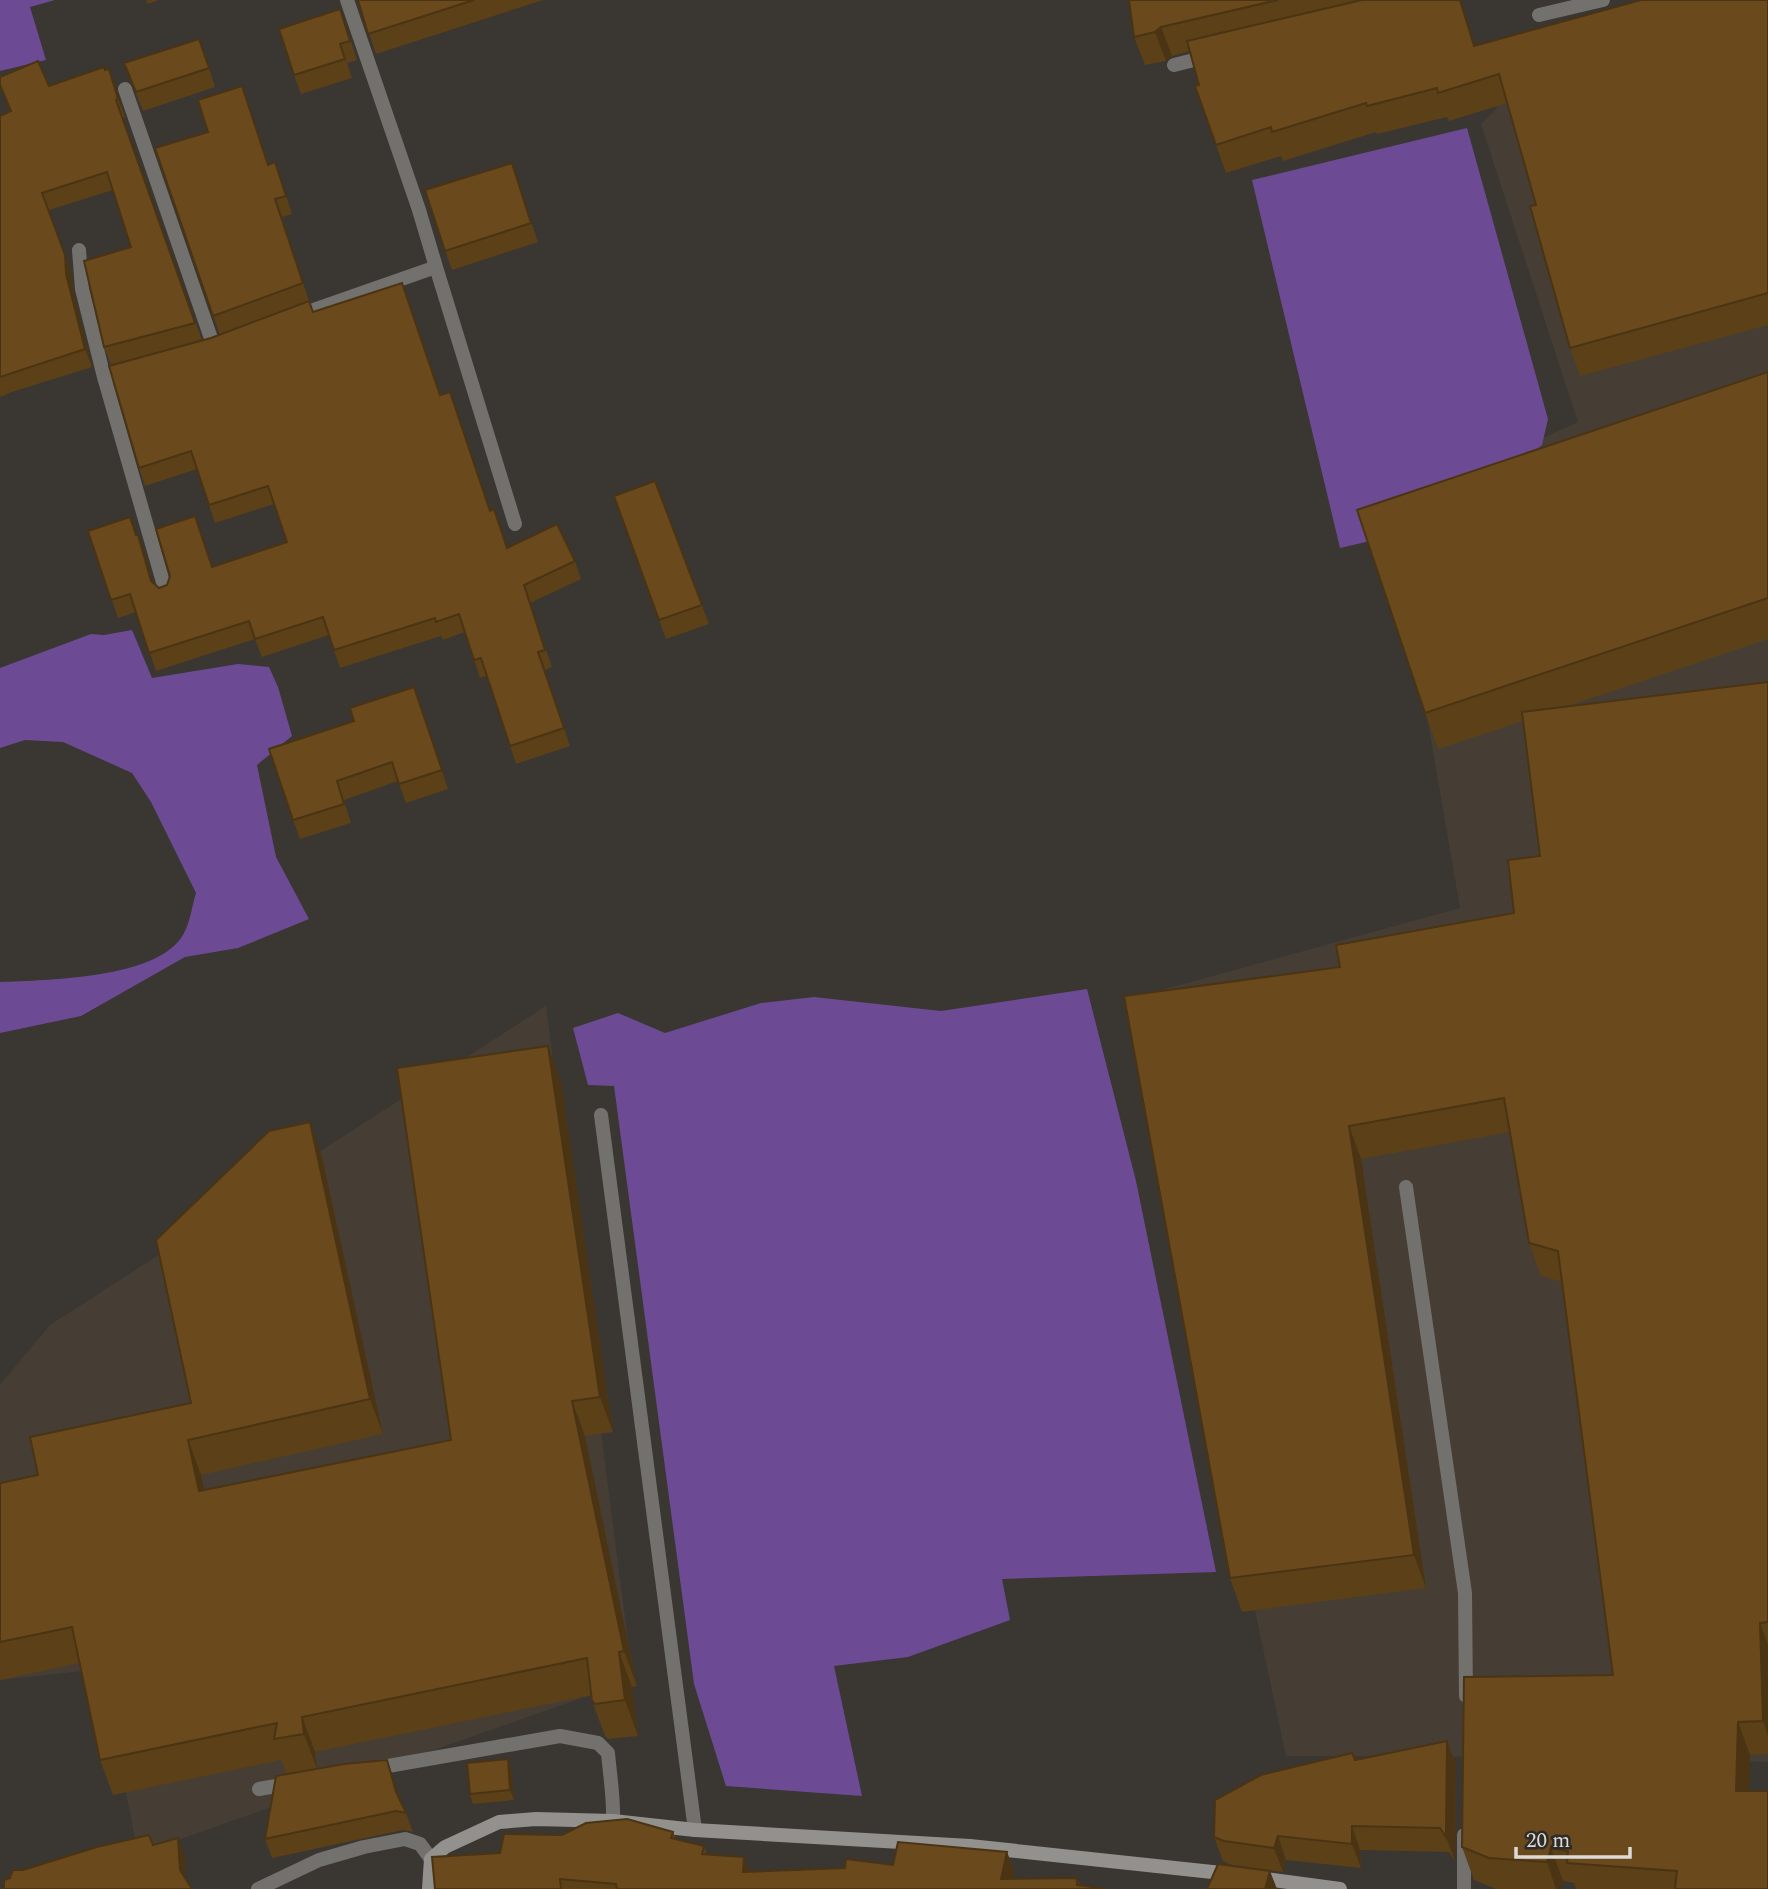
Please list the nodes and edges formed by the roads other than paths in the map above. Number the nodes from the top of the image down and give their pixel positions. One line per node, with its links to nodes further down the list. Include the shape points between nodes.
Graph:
1 (347, 0): 8 (street)
2 (1603, 0): 3 (street)
3 (1539, 15)
4 (1225, 52): 5 (street)
5 (1174, 65)
6 (125, 89): 10 (street)
7 (79, 250): 12 (street, via 82,289)
8 (436, 267): 9 (street); 13 (street)
9 (276, 324)
10 (214, 346)
11 (141, 367): 12 (street)
12 (104, 377): 14 (street)
13 (516, 524)
14 (167, 596)
15 (601, 1115): 23 (street)
16 (1406, 1187): 17 (street, via 1465,1593)
17 (1466, 1711)
18 (355, 1772): 22 (street, via 560,1736 572,1738 598,1743 608,1753)
19 (314, 1779): 20 (street)
20 (259, 1789)
21 (1464, 1820): 28 (street)
22 (613, 1821): 23 (street); 24 (street, via 499,1822 445,1847)
23 (695, 1830): 27 (street, via 970,1846)
24 (431, 1859): 25 (street, via 420,1844 405,1839 319,1860); 26 (street)
25 (258, 1889)
26 (429, 1889)
27 (1340, 1889)
28 (1464, 1889)

